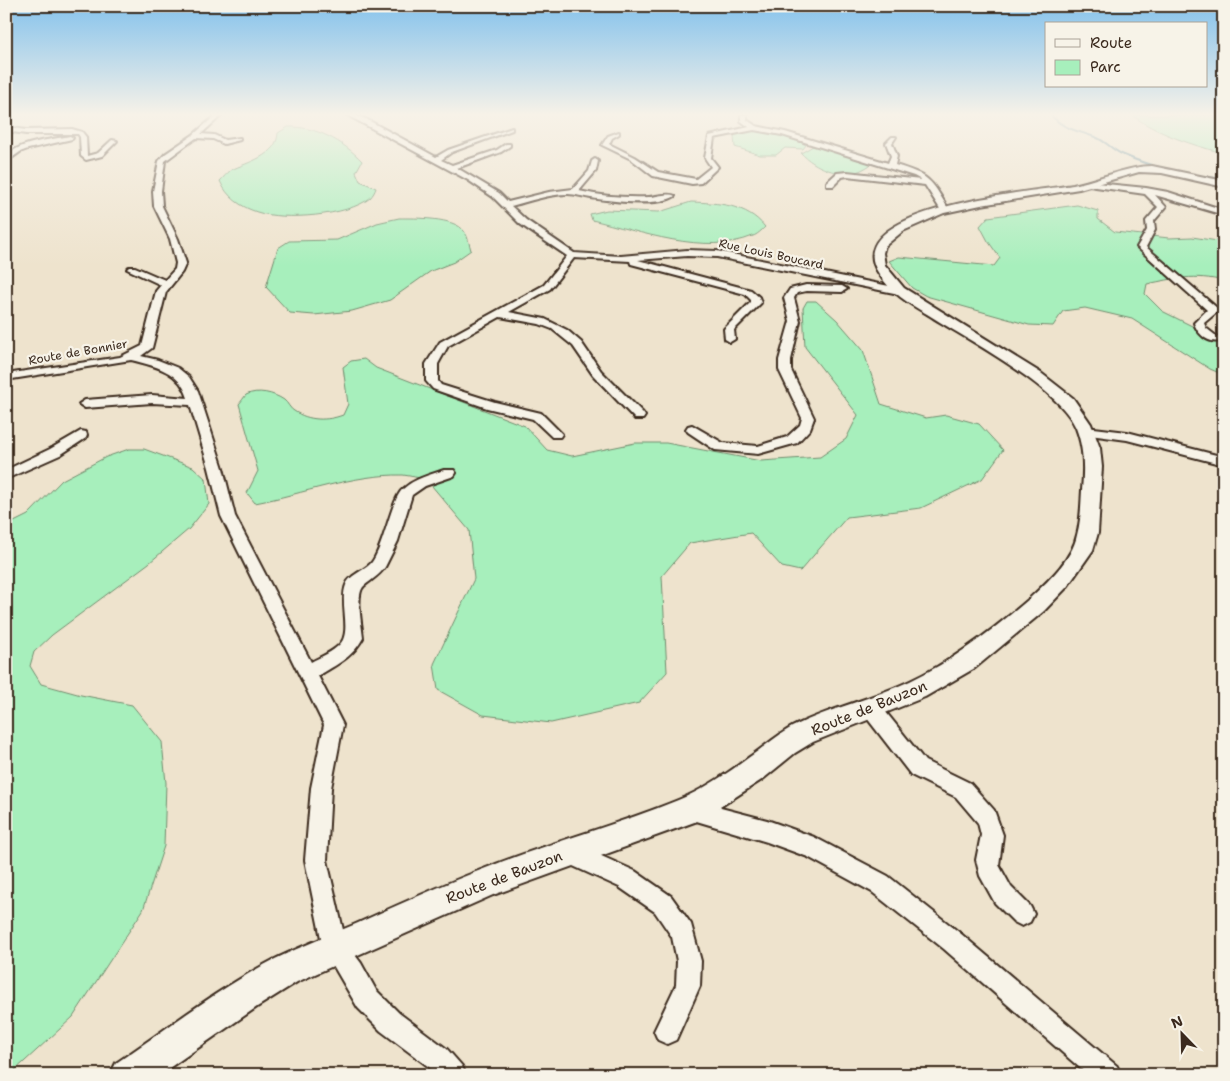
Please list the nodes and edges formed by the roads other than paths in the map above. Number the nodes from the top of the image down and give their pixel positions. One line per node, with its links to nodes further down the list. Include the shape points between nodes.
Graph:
1 (161, 165): 22 (street, Route de Bonnier, via 158,206 181,263)
2 (446, 165): 8 (street)
3 (458, 165): 8 (street)
4 (594, 165): 14 (street, via 578,189)
5 (644, 165): 6 (street, via 656,174 692,182 698,181)
6 (714, 165)
7 (893, 165): 9 (street, via 917,174)
8 (451, 168): 16 (street, via 471,178)
9 (928, 183): 10 (street, via 847,174 840,175); 17 (street)
10 (830, 184)
11 (1089, 184): 12 (street, Route de Bauzon, via 1148,169); 13 (street); 17 (street, Route de Bauzon, via 979,201)
12 (1224, 184)
13 (1146, 190): 18 (street); 26 (street, via 1162,207 1150,221 1151,230 1141,247 1213,310 1199,323 1200,330)
14 (571, 192): 15 (street, via 623,198); 16 (street)
15 (671, 196)
16 (506, 205): 19 (street, via 523,222)
17 (945, 210): 24 (street, Route de Bauzon, via 901,228 880,245 877,261)
18 (1224, 213)
19 (572, 255): 20 (street, Rue Louis Boucard); 25 (street, via 547,287)
20 (628, 258): 23 (street, Rue Louis Boucard, via 718,254); 27 (street, via 643,265 748,292 756,303 730,329)
21 (132, 269): 22 (street)
22 (167, 284): 28 (street, Route de Bonnier, via 161,291 149,344 142,352)
23 (876, 288): 24 (street, Rue Louis Boucard); 33 (street, via 806,288 793,291 789,298 795,322 785,370 808,418 806,426 792,440 758,450 720,447)
24 (899, 292): 34 (street, Route de Bauzon, via 1051,387 1076,413)
25 (500, 314): 32 (street, via 541,321 563,332); 35 (street, via 444,344 432,364 432,381 436,387 465,397 536,416)
26 (1215, 338)
27 (730, 339)
28 (130, 357): 29 (street, Route de Bonnier); 30 (street, via 154,362 179,373)
29 (6, 377)
30 (196, 402): 31 (street, via 152,399); 40 (street, via 228,516)
31 (85, 404)
32 (639, 416)
33 (692, 429)
34 (1086, 431): 37 (street, via 1117,434); 41 (street, Route de Bauzon, via 1093,467 1088,533 1083,550 1060,581 1026,614 967,661 916,690)
35 (556, 434)
36 (81, 435): 39 (street)
37 (1224, 461)
38 (448, 473): 40 (street, via 420,483 406,493 390,541 377,567 354,585 351,596 354,638 346,650)
39 (6, 476)
40 (308, 673): 45 (street, via 334,725 321,788 316,860)
41 (870, 707): 42 (street, Route de Bauzon, via 804,734); 44 (street, via 911,762 926,773 963,790 988,817 992,835 988,868 1003,895)
42 (690, 810): 43 (street, Route de Bauzon); 49 (street, via 814,848 880,884 952,941)
43 (570, 853): 45 (street, Route de Bauzon, via 446,899); 46 (street, via 627,879 663,904 683,932 689,962 688,986)
44 (1022, 914)
45 (335, 948): 47 (street, Route de Bauzon, via 286,971 245,996); 48 (street, via 367,999 390,1022 438,1058)
46 (667, 1031)
47 (128, 1075)
48 (453, 1075)
49 (1108, 1075)

